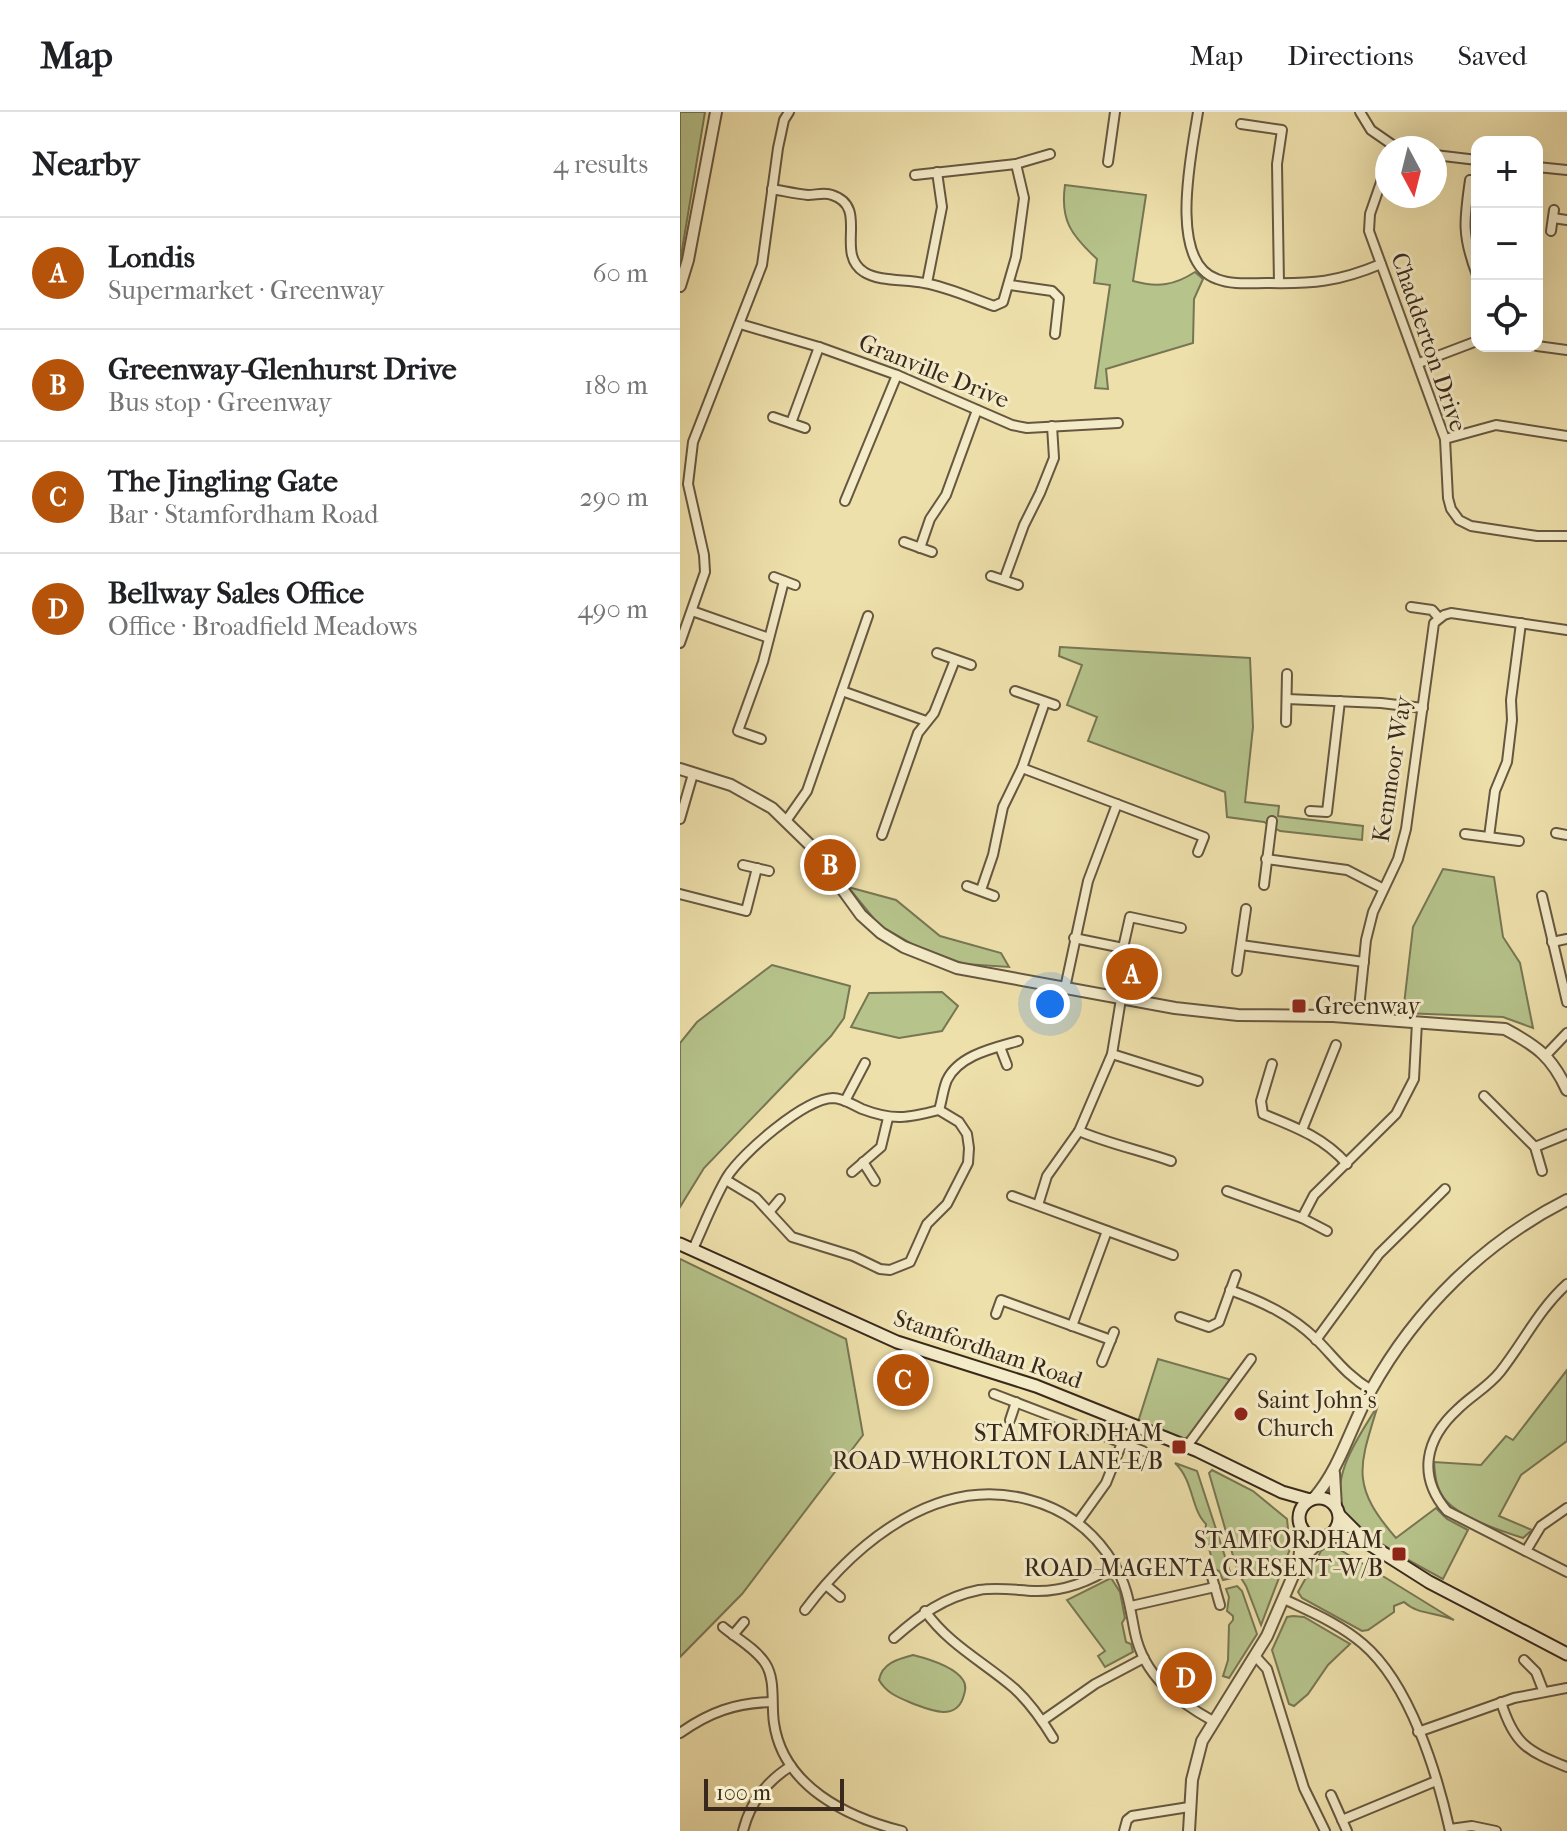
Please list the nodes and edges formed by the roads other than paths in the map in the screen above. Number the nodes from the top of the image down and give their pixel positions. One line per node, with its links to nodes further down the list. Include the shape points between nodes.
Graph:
1 (716, 112): 27 (street)
2 (789, 112): 18 (street)
3 (1115, 112): 11 (street)
4 (1198, 112): 25 (street, via 1189,183 1193,256 1215,279)
5 (1360, 112): 7 (street)
6 (1241, 124): 25 (street, via 1282,130 1277,164)
7 (1379, 136)
8 (1050, 154): 12 (street)
9 (1447, 156): 10 (street)
10 (1471, 159)
11 (1108, 162)
12 (1016, 164): 15 (street); 26 (street, via 1024,198)
13 (1543, 168): 14 (street)
14 (1567, 170)
15 (937, 172): 16 (street); 24 (street, via 942,207)
16 (915, 175)
17 (1470, 180): 22 (street, via 1464,223)
18 (772, 189): 24 (street, via 830,193 842,199 853,222 849,247 856,266 867,275); 28 (street, via 762,265)
19 (1375, 200): 23 (street, Chadderton Drive, via 1369,231)
20 (1567, 220): 21 (street, via 1553,214)
21 (1551, 231)
22 (1471, 258)
23 (1381, 264): 25 (street, via 1348,278); 34 (street, Chadderton Drive)
24 (927, 283): 26 (street, via 994,306 1003,302)
25 (1279, 283)
26 (1010, 285): 29 (street, via 1052,291 1059,298)
27 (680, 286)
28 (740, 324): 31 (street, Granville Drive); 56 (street, via 693,442 689,465 688,484 705,563)
29 (1055, 334)
30 (1471, 343): 34 (street)
31 (819, 347): 35 (street, Granville Drive); 38 (street)
32 (1543, 347): 33 (street)
33 (1567, 350)
34 (1419, 363): 43 (street, Chadderton Drive)
35 (897, 375): 36 (street, Granville Drive); 44 (street)
36 (977, 410): 40 (street, Granville Drive, via 1012,425); 47 (street)
37 (773, 417): 38 (street)
38 (791, 423): 41 (street)
39 (1118, 423): 40 (street, Granville Drive)
40 (1052, 426): 51 (street, via 1054,458)
41 (805, 428)
42 (1567, 436): 43 (street, via 1496,425)
43 (1445, 439): 45 (street, Chadderton Drive, via 1448,498 1459,520 1537,536)
44 (845, 501)
45 (1567, 536)
46 (904, 542): 47 (street)
47 (920, 548): 48 (street)
48 (932, 552)
49 (991, 576): 51 (street)
50 (774, 577): 52 (street)
51 (1004, 580): 54 (street)
52 (784, 581): 53 (street); 61 (street)
53 (795, 585)
54 (1018, 585)
55 (1411, 607): 58 (street, via 1432,610)
56 (692, 611): 61 (street); 62 (street)
57 (868, 616): 67 (street)
58 (1439, 618): 59 (street, via 1451,613); 73 (street, Kenmoor Way, via 1432,629)
59 (1521, 623): 60 (street); 89 (street, via 1507,762 1495,791)
60 (1567, 630)
61 (769, 638): 76 (street, via 738,731)
62 (680, 643)
63 (937, 653): 64 (street)
64 (955, 660): 65 (street); 74 (street)
65 (971, 665)
66 (1287, 674): 69 (street)
67 (842, 691): 74 (street); 83 (street, via 807,791)
68 (1015, 691): 71 (street)
69 (1287, 699): 70 (street); 75 (street)
70 (1340, 701): 73 (street); 81 (street, via 1327,812)
71 (1045, 702): 72 (street); 77 (street)
72 (1055, 705)
73 (1423, 708): 98 (street, Kenmoor Way, via 1406,829)
74 (926, 721): 87 (street)
75 (1286, 722)
76 (761, 739)
77 (1022, 768): 80 (street); 99 (street, via 1003,807)
78 (680, 769): 79 (street)
79 (693, 774): 82 (street); 83 (street, via 731,785)
80 (1117, 804): 91 (street, via 1204,837); 105 (street, via 1088,881)
81 (1310, 811)
82 (680, 819)
83 (786, 821): 111 (street, via 861,915 904,947 957,968)
84 (1272, 821): 92 (street)
85 (1556, 833): 88 (street)
86 (1465, 834): 89 (street)
87 (882, 835)
88 (1567, 835)
89 (1489, 837): 90 (street)
90 (1519, 841)
91 (1198, 852)
92 (1266, 859): 96 (street); 98 (street, via 1347,870)
93 (743, 865): 94 (street)
94 (757, 868): 95 (street); 100 (street, via 746,911)
95 (769, 871)
96 (1264, 885)
97 (967, 886): 99 (street)
98 (1382, 888): 109 (street, Kenmoor Way)
99 (981, 890): 101 (street)
100 (680, 894)
101 (994, 896)
102 (1542, 896): 107 (street)
103 (1246, 909): 108 (street)
104 (1181, 928): 105 (street, via 1130,917 1123,948)
105 (1074, 938): 111 (street)
106 (1567, 939): 107 (street)
107 (1552, 942): 113 (street)
108 (1241, 945): 109 (street); 110 (street)
109 (1364, 962): 114 (street, Kenmoor Way)
110 (1237, 971)
111 (1065, 988): 112 (street)
112 (1121, 999): 114 (street, via 1238,1015); 120 (street)
113 (1567, 1002)
114 (1358, 1018): 115 (street)
115 (1417, 1022): 121 (street, via 1505,1029); 137 (street, via 1414,1079 1396,1114)
116 (1567, 1033): 121 (street)
117 (1018, 1041): 119 (street)
118 (1336, 1045): 131 (street)
119 (1000, 1047): 124 (street); 129 (street, via 959,1065)
120 (1112, 1054): 125 (street); 132 (street)
121 (1546, 1055): 126 (street)
122 (865, 1063): 128 (street)
123 (1272, 1064): 131 (street, via 1261,1101 1263,1114)
124 (1007, 1065)
125 (1198, 1081)
126 (1567, 1090)
127 (1484, 1096): 134 (street)
128 (845, 1101): 130 (street); 140 (street, via 825,1100 797,1113 744,1157)
129 (939, 1110): 130 (street); 148 (street, via 967,1134 968,1163 947,1204 927,1224 910,1262 890,1270 870,1266 792,1237)
130 (888, 1118): 136 (street, via 881,1147)
131 (1302, 1130): 137 (street, via 1314,1134)
132 (1079, 1131): 135 (street); 147 (street, via 1047,1176)
133 (1567, 1134): 134 (street)
134 (1535, 1147): 138 (street)
135 (1171, 1161)
136 (863, 1162): 139 (street); 141 (street)
137 (1347, 1164): 149 (street, via 1314,1195)
138 (1542, 1171)
139 (852, 1172)
140 (726, 1180): 148 (street); 153 (street)
141 (875, 1181)
142 (1445, 1189): 161 (street, via 1379,1254)
143 (1227, 1191): 149 (street)
144 (1012, 1196): 147 (street)
145 (780, 1199): 148 (street)
146 (1567, 1200): 164 (street, via 1505,1238 1447,1288 1413,1325)
147 (1038, 1205): 150 (street)
148 (770, 1211)
149 (1302, 1218): 151 (street)
150 (1107, 1231): 154 (street); 160 (street)
151 (1327, 1231)
152 (680, 1244): 153 (main road, Stamfordham Road)
153 (693, 1249): 169 (main road, Stamfordham Road, via 897,1342 1036,1386)
154 (1173, 1255)
155 (1236, 1275): 157 (street)
156 (1567, 1284): 180 (street, via 1493,1379 1450,1417 1430,1451 1428,1481 1447,1511)
157 (1230, 1290): 159 (street, via 1219,1322 1209,1327); 161 (street, via 1267,1303)
158 (996, 1314): 160 (street, via 1001,1300)
159 (1180, 1317)
160 (1072, 1326): 163 (street, via 1112,1336)
161 (1316, 1340): 164 (street, via 1340,1368)
162 (1251, 1359): 169 (street)
163 (1102, 1362)
164 (1371, 1390): 171 (street)
165 (994, 1394): 166 (street)
166 (1016, 1402): 167 (street); 168 (street)
167 (1010, 1420)
168 (1122, 1443): 170 (street); 176 (street, via 1106,1483)
169 (1187, 1446): 172 (main road, Stamfordham Road)
170 (1143, 1451)
171 (1334, 1471): 173 (street); 175 (street)
172 (1282, 1492): 173 (main road, Stamfordham Road); 177 (main road)
173 (1312, 1499): 175 (main road, via 1327,1500); 177 (main road, via 1302,1507)
174 (1567, 1508): 180 (street, via 1541,1526)
175 (1337, 1511): 178 (main road, via 1337,1526); 179 (main road)
176 (1078, 1522): 182 (street); 185 (street, via 1051,1506 1010,1495 946,1499 901,1520)
177 (1300, 1524): 178 (main road, via 1311,1537); 181 (street)
178 (1326, 1536): 179 (main road); 181 (street)
179 (1366, 1542): 197 (main road)
180 (1526, 1551): 184 (street)
181 (1299, 1562): 188 (street)
182 (1115, 1565): 190 (street); 192 (street, via 1066,1588 978,1590)
183 (1210, 1570): 186 (street)
184 (1567, 1572)
185 (826, 1585): 187 (street); 191 (street)
186 (1215, 1587): 189 (street); 190 (street)
187 (840, 1597)
188 (1284, 1599): 198 (street); 207 (street, via 1338,1626 1371,1651 1391,1676)
189 (1220, 1605)
190 (1131, 1606): 199 (street)
191 (805, 1610)
192 (925, 1611): 196 (street); 205 (street, via 953,1643 1016,1690)
193 (744, 1622): 195 (street)
194 (723, 1627): 195 (street)
195 (733, 1635): 203 (street, via 768,1667)
196 (894, 1638)
197 (1567, 1654)
198 (1256, 1657): 206 (street); 221 (street, via 1267,1669 1304,1788)
199 (1144, 1658): 205 (street); 206 (street, via 1172,1694)
200 (1524, 1660): 202 (street)
201 (1567, 1688): 202 (street)
202 (1543, 1690): 204 (street)
203 (772, 1702): 208 (street, via 724,1708); 210 (street, via 776,1734)
204 (1501, 1702): 207 (street); 211 (street, via 1523,1745)
205 (1042, 1721): 209 (street)
206 (1213, 1721): 214 (street, via 1198,1751)
207 (1418, 1732): 212 (street)
208 (680, 1733)
209 (1053, 1738)
210 (791, 1766): 217 (street, via 766,1786); 218 (street, via 834,1805)
211 (1567, 1767)
212 (1436, 1781): 215 (street); 216 (street)
213 (1331, 1795): 215 (street)
214 (1189, 1807): 219 (street, via 1132,1816); 220 (street)
215 (1342, 1820): 222 (street)
216 (1450, 1830): 223 (street, via 1472,1826)
217 (743, 1831)
218 (902, 1831)
219 (1124, 1831)
220 (1189, 1831)
221 (1325, 1831)
222 (1347, 1831)
223 (1496, 1831)

